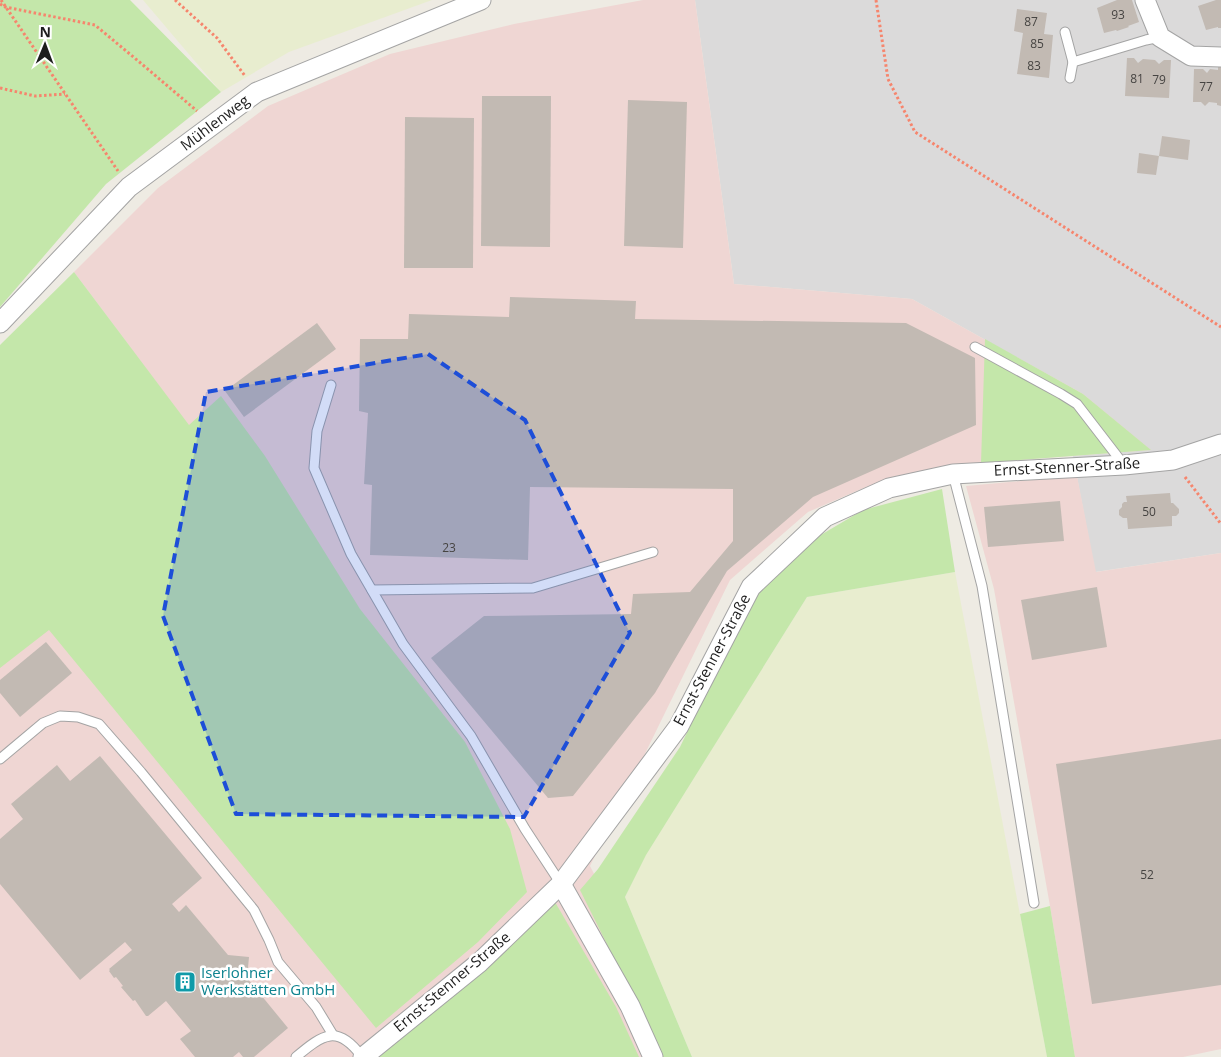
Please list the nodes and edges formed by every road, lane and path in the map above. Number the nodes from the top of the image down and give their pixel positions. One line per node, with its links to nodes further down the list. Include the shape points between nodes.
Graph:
1 (1, 0): 7 (path)
2 (175, 0): 14 (path, via 217,38)
3 (481, 0): 14 (street, Mühlenweg)
4 (876, 0): 19 (path, via 888,79 915,132)
5 (1145, 0): 9 (street)
6 (0, 4): 7 (path)
7 (5, 7): 15 (path); 16 (path, via 96,25)
8 (1064, 32): 11 (lane)
9 (1160, 37): 10 (street, via 1192,56); 11 (lane)
10 (1221, 57)
11 (1073, 62): 12 (lane)
12 (1070, 78)
13 (0, 88): 15 (path, via 35,96)
14 (257, 92): 16 (street, Mühlenweg)
15 (65, 94): 17 (path)
16 (212, 125): 17 (street, Mühlenweg)
17 (129, 187): 18 (street, Mühlenweg)
18 (0, 323)
19 (1221, 328)
20 (975, 347): 24 (lane, via 1077,404)
21 (331, 385): 28 (lane, via 317,432 314,468 351,554)
22 (1221, 444): 23 (street, Ernst-Stenner-Straße)
23 (1173, 460): 24 (street, Ernst-Stenner-Straße); 26 (path)
24 (1124, 465): 25 (street, Ernst-Stenner-Straße)
25 (953, 474): 30 (street, Ernst-Stenner-Straße, via 890,488 825,517 752,587 679,726); 31 (lane, via 982,586)
26 (1221, 524)
27 (653, 552): 28 (lane, via 533,588)
28 (372, 590): 30 (lane, via 403,644 471,736)
29 (0, 760): 32 (lane, via 43,723 60,716 78,717 99,724 254,910 278,962 316,1007)
30 (561, 884): 34 (street, Ernst-Stenner-Straße, via 480,962); 35 (street, via 630,1006)
31 (1034, 903)
32 (333, 1035): 33 (lane, via 313,1042); 34 (lane, via 346,1039)
33 (296, 1057)
34 (362, 1057)
35 (653, 1057)

